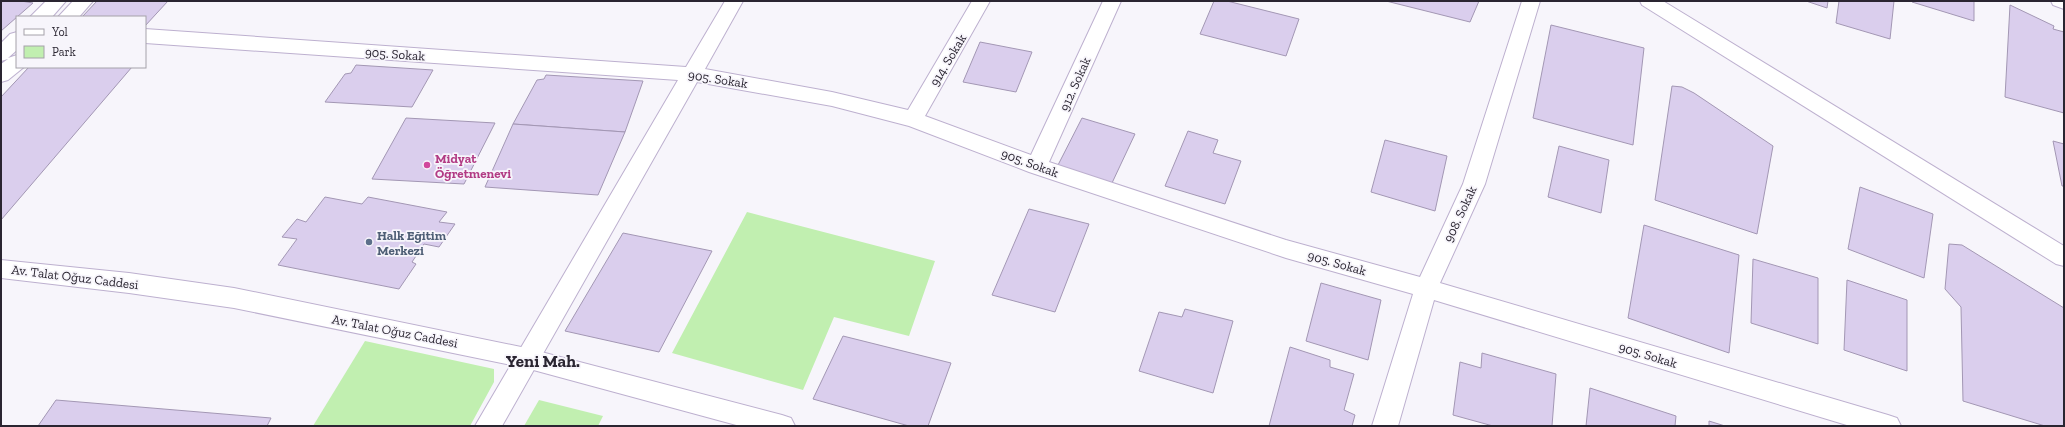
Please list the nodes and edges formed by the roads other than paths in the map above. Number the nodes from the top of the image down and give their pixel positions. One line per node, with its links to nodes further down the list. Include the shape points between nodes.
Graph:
1 (57, 1): 10 (street)
2 (84, 1): 11 (street)
3 (734, 1): 16 (street)
4 (981, 1): 18 (street, 914. Sokak)
5 (1112, 1): 19 (street, 912. Sokak)
6 (1531, 1): 22 (street, 908. Sokak, via 1474,184)
7 (1649, 1): 20 (street)
8 (2060, 1): 9 (street)
9 (2064, 3)
10 (41, 16)
11 (69, 16)
12 (146, 36): 16 (street, 905. Sokak)
13 (16, 40): 14 (street)
14 (1, 54)
15 (16, 63): 17 (street)
16 (691, 74): 18 (street, 905. Sokak, via 832,99); 23 (street)
17 (1, 75)
18 (913, 119): 19 (street, 905. Sokak)
19 (1037, 166): 22 (street, 905. Sokak, via 1286,249)
20 (2064, 257)
21 (1, 269): 23 (street, Av. Talat Oğuz Caddesi, via 130,283 234,298)
22 (1426, 288): 26 (street, 908. Sokak); 27 (street, 905. Sokak)
23 (526, 358): 24 (street); 25 (street, Av. Talat Oğuz Caddesi)
24 (488, 426)
25 (782, 426)
26 (1385, 426)
27 (1888, 426)

